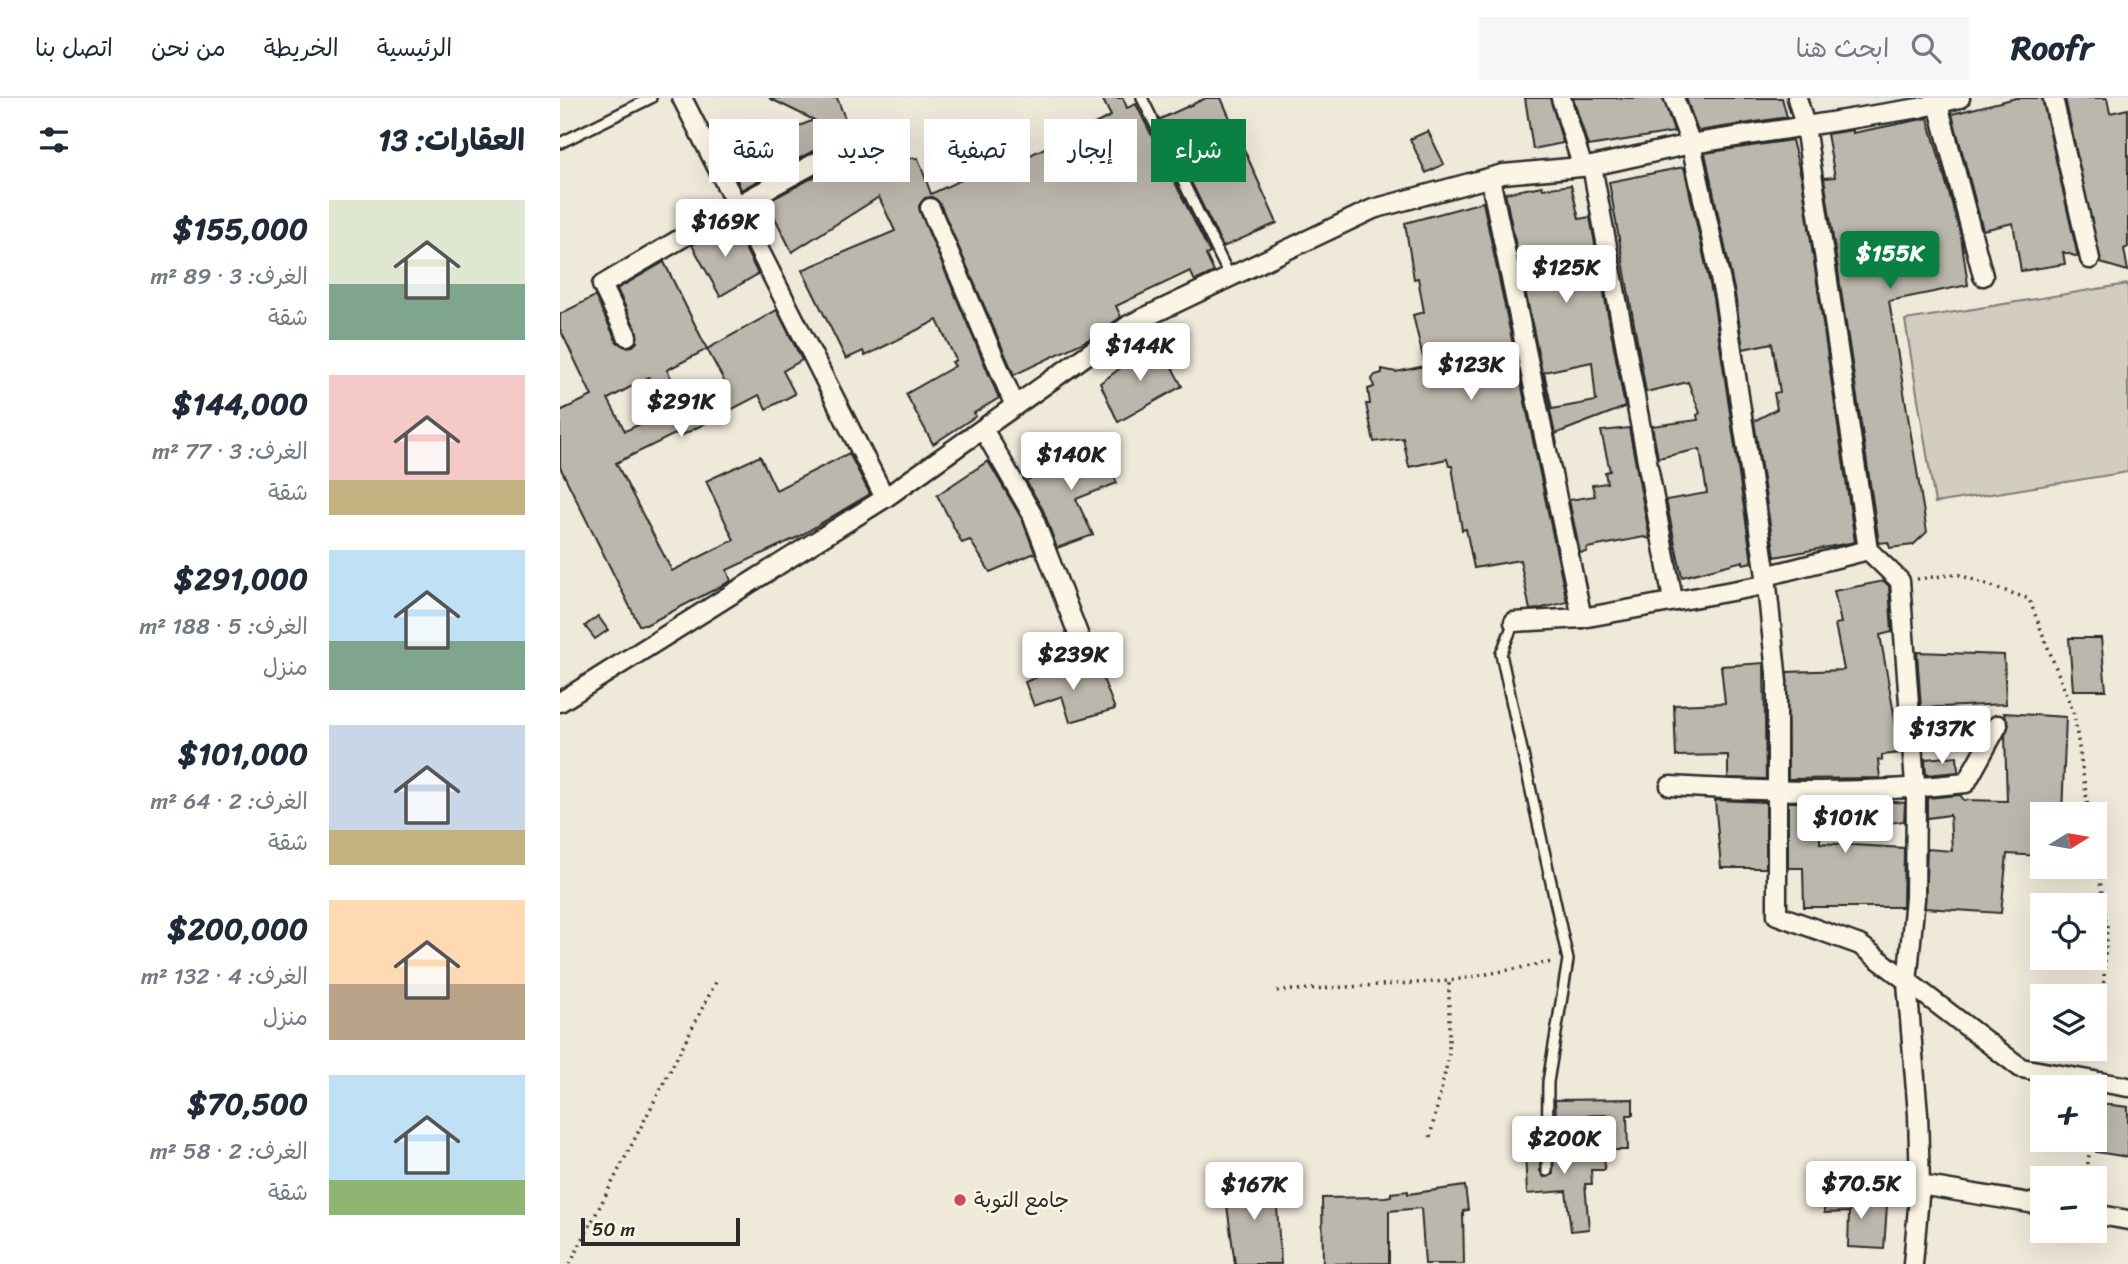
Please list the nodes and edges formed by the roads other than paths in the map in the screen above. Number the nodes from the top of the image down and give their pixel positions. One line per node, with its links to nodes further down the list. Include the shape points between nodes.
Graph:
1 (651, 98): 12 (lane)
2 (682, 98): 17 (street)
3 (1142, 98): 21 (lane)
4 (1562, 98): 15 (street)
5 (1674, 98): 13 (street)
6 (1797, 98): 11 (street)
7 (1960, 98): 10 (street)
8 (2053, 98): 19 (street)
9 (1917, 103): 10 (street); 11 (street)
10 (1938, 104): 20 (street)
11 (1805, 126): 13 (street); 26 (street)
12 (560, 143)
13 (1691, 144): 15 (street); 27 (street, via 1724,296)
14 (813, 164): 17 (street)
15 (1587, 166): 16 (street); 28 (street)
16 (1490, 178): 21 (street, via 1373,209); 29 (street)
17 (736, 206): 22 (street, via 602,285); 25 (street)
18 (930, 208): 23 (street)
19 (2090, 258)
20 (1983, 275)
21 (1230, 277): 23 (street, via 1129,325)
22 (627, 336)
23 (1015, 406): 24 (street)
24 (983, 429): 25 (street); 31 (street, via 1032,514)
25 (886, 498): 32 (street)
26 (1868, 550): 27 (street); 35 (street, via 1900,581)
27 (1766, 580): 28 (street); 36 (street, via 1777,682)
28 (1674, 600): 29 (street)
29 (1582, 618): 30 (street)
30 (1514, 622): 39 (lane, via 1501,654 1568,960 1548,1082)
31 (1088, 660)
32 (560, 702)
33 (1998, 725): 35 (street, via 1966,783)
34 (1670, 786): 36 (street)
35 (1916, 789): 36 (street); 37 (street, via 1915,898)
36 (1777, 793): 37 (street, via 1777,915 1860,944)
37 (1907, 982): 38 (street, via 2021,1068); 40 (street)
38 (2128, 1087)
39 (1547, 1171)
40 (1920, 1185): 41 (street); 44 (street)
41 (2030, 1203)
42 (2107, 1216): 43 (street)
43 (2128, 1220)
44 (1913, 1264)

